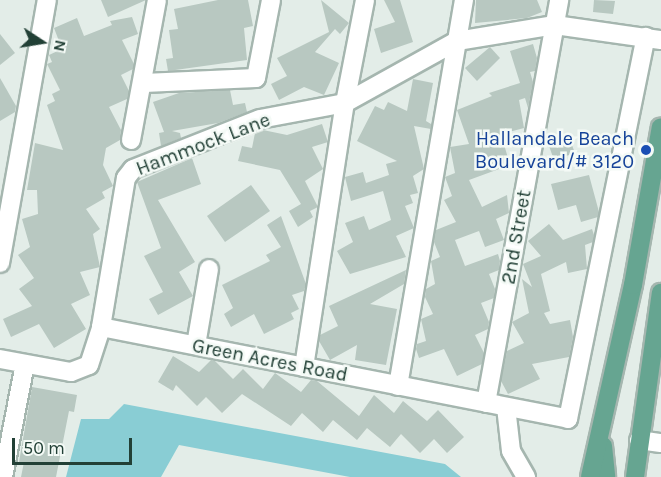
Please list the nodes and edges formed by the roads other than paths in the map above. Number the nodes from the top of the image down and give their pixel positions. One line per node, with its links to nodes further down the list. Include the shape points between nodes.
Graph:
1 (46, 0): 14 (street)
2 (158, 0): 10 (street)
3 (271, 0): 10 (street, via 256,78)
4 (365, 0): 11 (street)
5 (464, 0): 9 (street)
6 (560, 0): 7 (street, 2nd Street)
7 (555, 25): 8 (street, Hammock Lane); 9 (street, Hammock Lane); 23 (street, 2nd Street)
8 (654, 38): 24 (street, Green Acres Road, via 568,419)
9 (457, 41): 11 (street, Hammock Lane); 22 (street)
10 (144, 83): 13 (street)
11 (345, 103): 17 (street, Hammock Lane, via 260,119 133,169 126,178); 21 (street)
12 (661, 127): 25 (main road, via 633,285)
13 (131, 140)
14 (0, 263)
15 (209, 269): 18 (street)
16 (661, 293): 26 (main road)
17 (100, 327): 18 (street, Green Acres Road); 20 (street, via 89,365 71,372)
18 (196, 345): 21 (street, Green Acres Road)
19 (0, 359): 20 (street)
20 (25, 364): 28 (street)
21 (304, 367): 22 (street, Green Acres Road)
22 (398, 386): 23 (street, Green Acres Road)
23 (486, 403): 24 (street, Green Acres Road)
24 (506, 407): 29 (street, via 511,451)
25 (602, 420): 30 (main road); 31 (main road)
26 (639, 440): 27 (street); 32 (main road)
27 (661, 443)
28 (3, 477)
29 (525, 477)
30 (590, 477)
31 (606, 477)
32 (635, 477)

